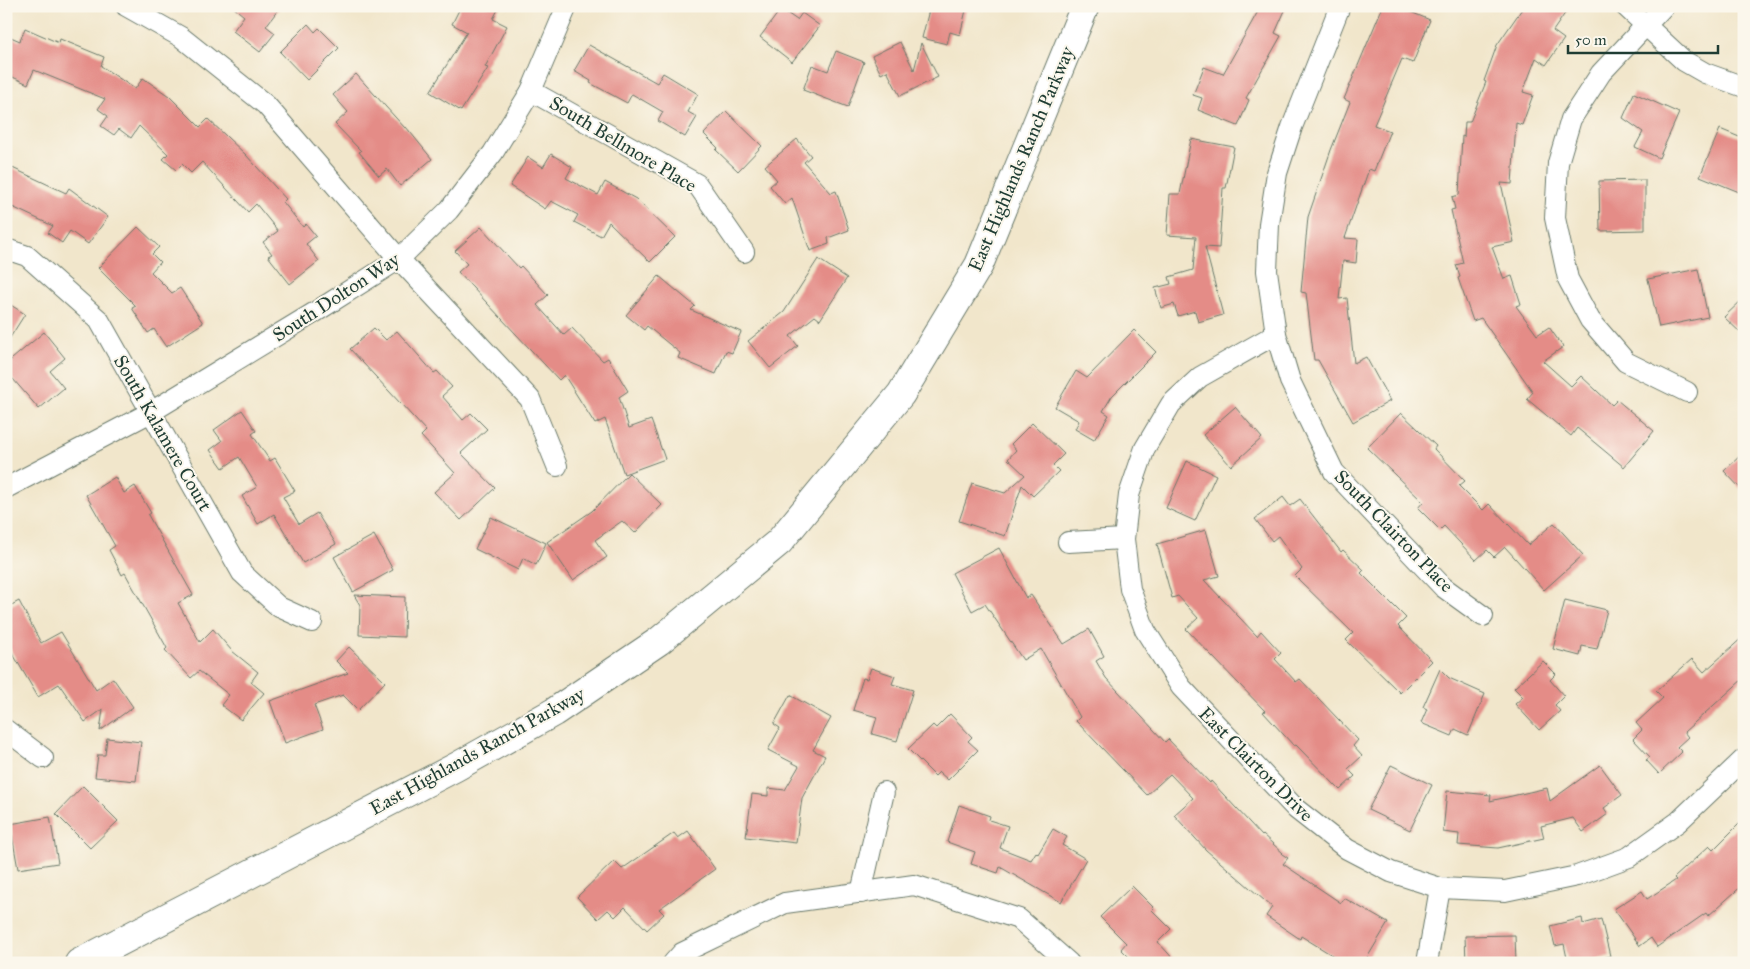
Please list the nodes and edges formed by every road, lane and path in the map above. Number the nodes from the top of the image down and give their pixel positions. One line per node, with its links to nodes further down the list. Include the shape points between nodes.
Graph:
1 (126, 6): 12 (street, via 181,37 266,105)
2 (568, 6): 9 (street, South Dolton Way)
3 (1085, 6): 28 (main road, East Highlands Ranch Parkway, via 980,265 901,394 779,542 659,641 554,712 456,767)
4 (1340, 6): 13 (street, South Clairton Place, via 1277,173 1268,224 1268,271)
5 (1624, 6): 7 (street)
6 (1664, 6): 7 (street)
7 (1646, 25): 8 (street, via 1684,60 1705,73); 14 (street, via 1600,73 1571,119 1558,163 1556,218 1568,279 1590,320 1626,362)
8 (1744, 87)
9 (531, 91): 11 (street, South Bellmore Place, via 697,184); 12 (street, South Dolton Way, via 492,153 449,210)
10 (6, 249): 15 (street, South Kalamere Court, via 27,256 99,320)
11 (744, 252)
12 (398, 258): 15 (street, South Dolton Way, via 318,311); 16 (street, via 530,399)
13 (1276, 334): 18 (street, East Clairton Drive, via 1200,377 1171,404 1145,448 1129,495); 20 (street, South Clairton Place, via 1290,382 1334,472 1443,587)
14 (1687, 392)
15 (151, 412): 17 (street, South Dolton Way); 21 (street, South Kalamere Court, via 242,573 279,607)
16 (556, 466)
17 (6, 488)
18 (1124, 539): 19 (street); 26 (street, East Clairton Drive, via 1130,589 1145,630 1181,687 1296,809 1340,844 1391,872)
19 (1068, 542)
20 (1484, 616)
21 (312, 622)
22 (6, 730): 23 (street)
23 (43, 758)
24 (1744, 759): 26 (street, East Clairton Drive, via 1678,822 1629,857 1577,876 1505,891)
25 (884, 792): 27 (street)
26 (1440, 888): 31 (street)
27 (861, 893): 29 (street, via 785,903 682,953); 30 (street, via 914,885 1019,919)
28 (79, 963)
29 (673, 963)
30 (1069, 963)
31 (1427, 963)

